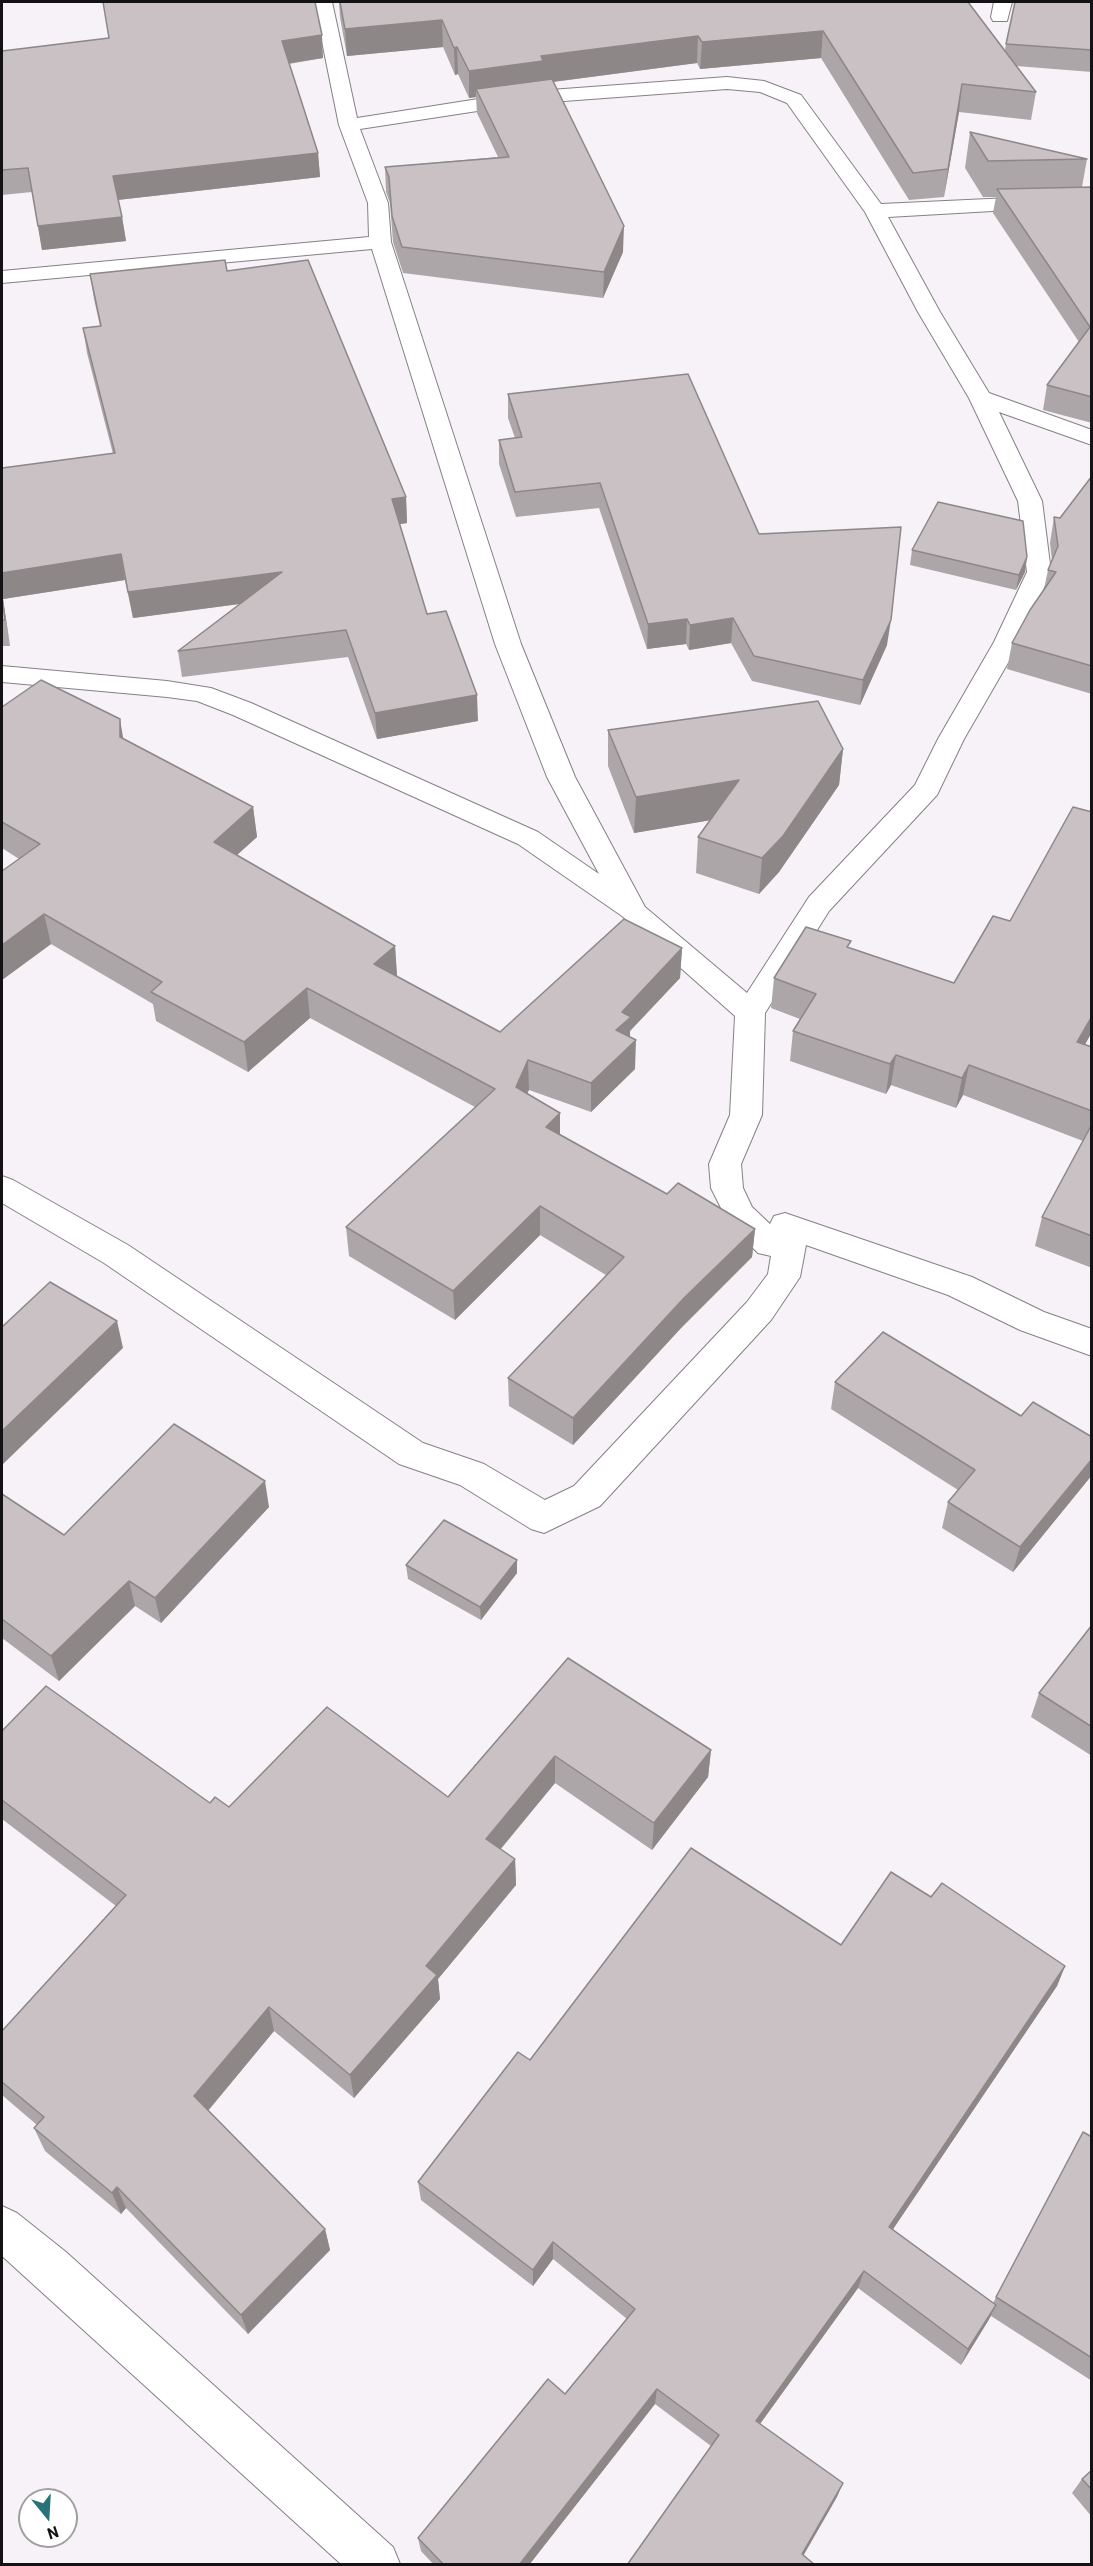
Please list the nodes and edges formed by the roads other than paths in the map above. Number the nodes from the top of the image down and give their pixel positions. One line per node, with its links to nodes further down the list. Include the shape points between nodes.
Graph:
1 (332, 7): 2 (street)
2 (349, 125): 4 (street, via 523,98 727,83 764,87 794,99); 5 (street, via 378,203)
3 (1092, 203): 4 (street)
4 (875, 211): 7 (street)
5 (380, 242): 6 (street); 10 (street, via 508,644 561,777)
6 (2, 278)
7 (980, 398): 8 (street); 11 (street, via 1030,501 1039,572 1007,642 927,789 819,904)
8 (1092, 438)
9 (2, 674): 10 (street, via 202,694 242,709 528,838)
10 (634, 913): 11 (street)
11 (750, 1012): 13 (street, via 746,1115 725,1164 727,1188 740,1215 770,1244)
12 (2, 1188): 13 (street, via 116,1254 411,1454 472,1474 544,1518 587,1496 759,1311 784,1277)
13 (790, 1244): 14 (street, via 785,1225 960,1286 1032,1321)
14 (1092, 1343)
15 (2, 2228): 16 (street)
16 (376, 2565)

